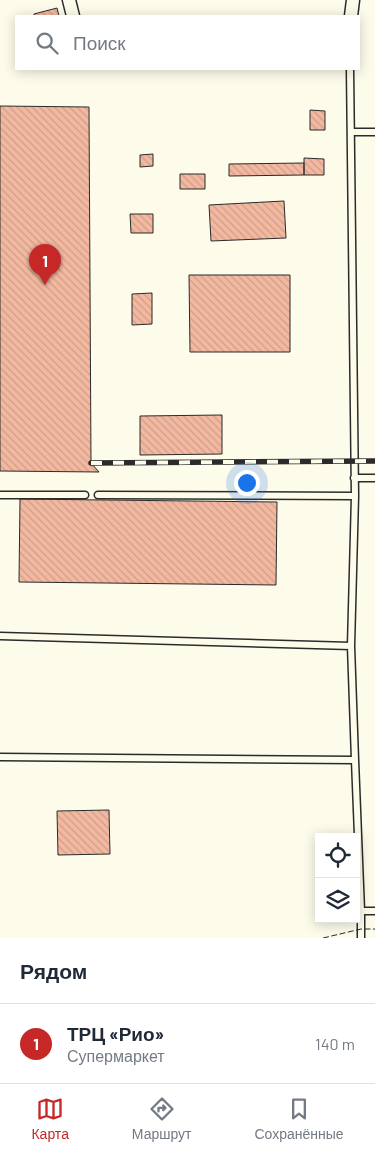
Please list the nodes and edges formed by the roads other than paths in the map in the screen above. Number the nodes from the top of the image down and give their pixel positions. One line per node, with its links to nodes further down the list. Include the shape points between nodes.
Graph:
1 (69, 0): 3 (street)
2 (352, 0): 4 (street)
3 (73, 15)
4 (351, 15)
5 (350, 70): 6 (lane)
6 (351, 132): 7 (lane); 8 (lane)
7 (375, 132)
8 (354, 478): 9 (lane); 13 (lane)
9 (375, 478)
10 (0, 495): 11 (lane)
11 (84, 495)
12 (98, 495): 13 (lane)
13 (354, 496): 15 (lane)
14 (0, 636): 15 (lane)
15 (352, 646): 17 (lane)
16 (0, 757): 17 (lane)
17 (355, 760): 18 (lane)
18 (361, 911): 19 (lane); 20 (lane)
19 (375, 911)
20 (361, 938)

